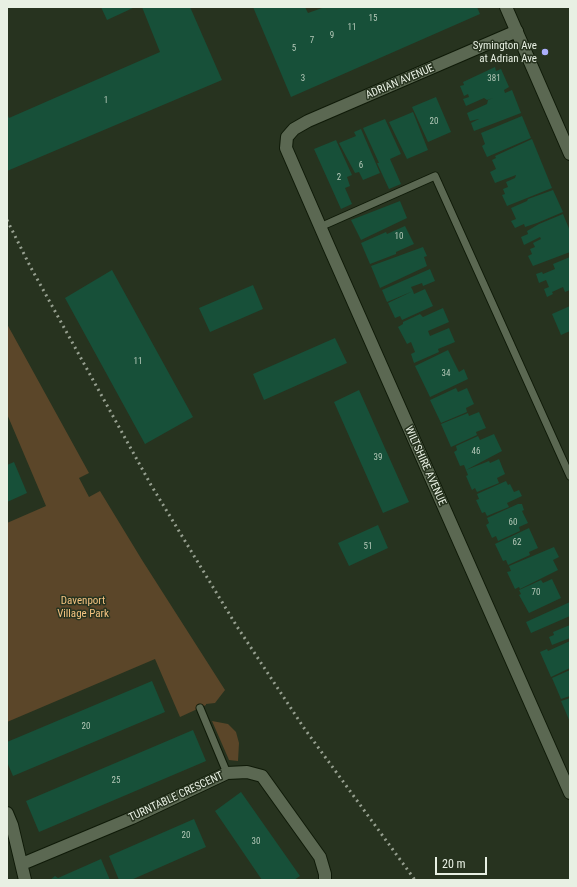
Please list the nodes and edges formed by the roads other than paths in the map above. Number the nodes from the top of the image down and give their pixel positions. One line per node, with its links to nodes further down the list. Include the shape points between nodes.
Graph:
1 (506, 7): 2 (street)
2 (517, 31): 3 (street, ADRIAN AVENUE, via 308,121 294,128); 4 (street)
3 (287, 137): 5 (street, WILTSHIRE AVENUE, via 286,148 289,158)
4 (570, 154)
5 (320, 227): 6 (lane, via 435,176); 9 (street, WILTSHIRE AVENUE)
6 (570, 476)
7 (200, 708): 8 (lane)
8 (227, 774): 11 (street, TURNTABLE CRESCENT, via 132,818); 13 (street, TURNTABLE CRESCENT, via 247,772 262,776 320,857 325,874)
9 (570, 792)
10 (7, 813): 11 (street)
11 (22, 864): 12 (street)
12 (26, 880)
13 (324, 880)

